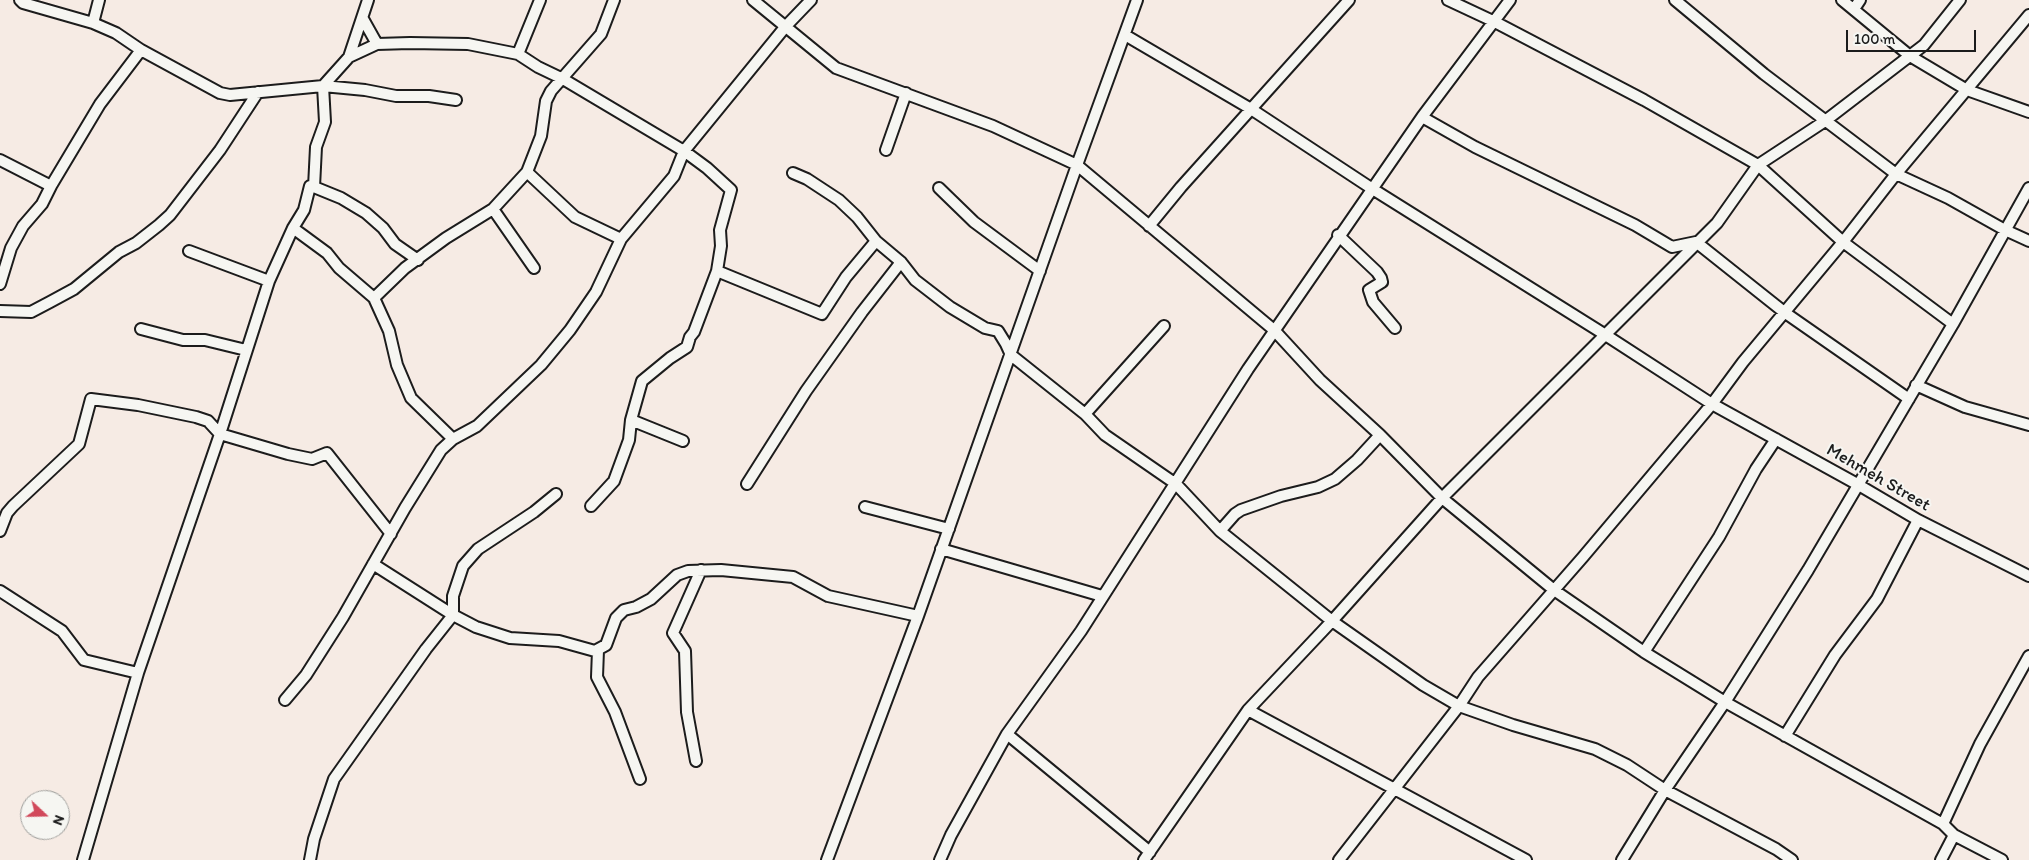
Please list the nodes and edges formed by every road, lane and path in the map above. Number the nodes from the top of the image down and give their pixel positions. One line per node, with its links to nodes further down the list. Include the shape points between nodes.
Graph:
1 (20, 0): 19 (street, via 46,11)
2 (99, 0): 19 (street)
3 (368, 0): 17 (street)
4 (540, 0): 24 (street)
5 (614, 0): 27 (street, via 601,34)
6 (752, 0): 20 (street)
7 (811, 0): 20 (street)
8 (1137, 0): 21 (street)
9 (1349, 0): 33 (street)
10 (1448, 0): 18 (street)
11 (1510, 0): 18 (street)
12 (1675, 0): 36 (street)
13 (1842, 0): 15 (street)
14 (1960, 0): 25 (street, via 1924,45)
15 (1857, 4): 25 (street)
16 (2029, 15): 29 (street)
17 (363, 19): 22 (street); 26 (street)
18 (1495, 22): 35 (street); 41 (street, via 1644,100)
19 (93, 23): 23 (street)
20 (786, 26): 31 (street, via 836,68); 38 (street)
21 (1125, 34): 33 (street, Mehmeh Street); 40 (street)
22 (377, 44): 24 (street, via 468,44); 26 (street)
23 (142, 50): 30 (street, via 220,93 230,96); 45 (street, via 100,104)
24 (518, 54): 27 (street)
25 (1910, 56): 29 (street); 36 (street)
26 (349, 57): 28 (street)
27 (563, 79): 38 (street); 42 (street, via 546,101 541,136)
28 (323, 86): 30 (street); 32 (street); 46 (street, via 325,122 316,147)
29 (1966, 90): 34 (street); 44 (street)
30 (258, 92): 69 (street, via 220,150 159,225 74,289 50,302 31,312)
31 (906, 93): 37 (street); 40 (street, via 992,126)
32 (456, 100)
33 (1252, 109): 48 (street, Mehmeh Street); 51 (street, via 1180,187)
34 (2029, 112)
35 (1422, 117): 48 (street); 58 (street, via 1516,168 1635,225 1672,248)
36 (1825, 121): 41 (street); 44 (street)
37 (886, 150)
38 (684, 152): 55 (street, via 674,176); 65 (street, via 731,190 720,230)
39 (0, 160): 45 (street)
40 (1077, 165): 51 (street); 64 (street)
41 (1758, 165): 58 (street, via 1716,223); 59 (street)
42 (527, 172): 50 (street); 55 (street, via 575,217)
43 (793, 173): 56 (street, via 839,200)
44 (1896, 174): 53 (street); 59 (street)
45 (51, 186): 67 (street, via 11,248)
46 (314, 187): 52 (street, via 310,186 304,210); 61 (street, via 366,213 395,244)
47 (939, 188): 64 (street, via 974,222)
48 (1371, 188): 54 (street); 76 (street, Mehmeh Street)
49 (2029, 188): 53 (street)
50 (493, 208): 61 (street); 63 (street)
51 (1149, 226): 75 (street)
52 (293, 228): 66 (street); 68 (street, via 326,252 339,268)
53 (2005, 230): 57 (street); 71 (street)
54 (1338, 236): 73 (street, via 1381,278 1382,282 1369,290 1372,302); 75 (street)
55 (621, 238): 87 (street, via 596,292 541,365 477,426)
56 (876, 241): 62 (street); 65 (street, via 846,277 822,314)
57 (2029, 241)
58 (1696, 242): 70 (street); 76 (street)
59 (1843, 242): 70 (street); 71 (street)
60 (189, 251): 66 (street)
61 (418, 260): 68 (street)
62 (901, 262): 78 (street, via 915,280 950,306 985,328 998,331); 90 (street, via 806,391)
63 (534, 268)
64 (1040, 271): 78 (street)
65 (717, 272): 83 (street, via 687,347 642,381)
66 (269, 281): 77 (street)
67 (0, 284)
68 (374, 298): 87 (street, via 390,331 396,365 411,398)
69 (0, 311)
70 (1784, 312): 80 (street); 81 (street)
71 (1953, 324): 79 (street)
72 (1164, 326): 82 (street)
73 (1395, 328)
74 (141, 329): 77 (street, via 183,340 205,340)
75 (1274, 330): 86 (street, via 1320,380); 91 (street)
76 (1604, 334): 81 (street, Mehmeh Street); 94 (street)
77 (246, 350): 85 (street)
78 (1010, 355): 82 (street); 98 (street)
79 (1916, 385): 80 (street); 84 (street, via 1965,407)
80 (1908, 399): 92 (street)
81 (1712, 404): 88 (street, Mehmeh Street); 106 (street)
82 (1085, 414): 91 (street, via 1104,436)
83 (631, 420): 89 (street); 95 (street, via 629,440 614,481)
84 (2029, 425)
85 (220, 434): 99 (street, via 208,421 196,417 91,399 79,444 13,506); 101 (street, via 312,459 327,453); 115 (street)
86 (1380, 435): 94 (street); 100 (street, via 1335,479 1241,510)
87 (453, 439): 101 (street, via 442,450)
88 (1776, 439): 92 (street, Mehmeh Street); 113 (street, via 1719,537)
89 (683, 441)
90 (747, 484)
91 (1176, 484): 100 (street); 108 (street)
92 (1858, 484): 97 (street, Mehmeh Street); 117 (street)
93 (556, 494): 109 (street, via 470,556 463,566 453,596)
94 (1442, 498): 106 (street); 111 (street)
95 (591, 506)
96 (866, 507): 98 (street)
97 (1918, 520): 105 (street, Mehmeh Street); 121 (street, via 1877,599 1835,655)
98 (949, 529): 102 (street)
99 (0, 531)
100 (1220, 531): 111 (street)
101 (391, 534): 103 (street)
102 (941, 549): 108 (street); 110 (street)
103 (373, 564): 109 (street); 116 (street, via 306,676)
104 (701, 570): 110 (street, via 793,577 828,596); 112 (street, via 677,575 651,599 624,610 616,618 606,646); 122 (street, via 672,636 685,652 687,712)
105 (2029, 576)
106 (1554, 590): 113 (street); 118 (street, via 1478,677)
107 (0, 591): 115 (street, via 62,631 84,660)
108 (1102, 596): 120 (street, via 1054,672)
109 (453, 615): 112 (street, via 476,627 510,638 559,641); 130 (street, via 334,779)
110 (918, 616): 131 (street)
111 (1332, 621): 118 (street, via 1422,685); 119 (street)
112 (598, 650): 123 (street, via 597,677 615,712)
113 (1644, 652): 117 (street)
114 (2029, 656): 126 (street, via 1980,744)
115 (138, 673): 129 (street)
116 (285, 700)
117 (1725, 702): 121 (street); 125 (street)
118 (1459, 706): 124 (street); 125 (street, via 1595,749)
119 (1248, 710): 124 (street); 128 (street)
120 (1007, 734): 128 (street); 132 (street)
121 (1786, 736): 126 (street)
122 (696, 761)
123 (640, 779)
124 (1394, 790): 133 (street); 134 (street)
125 (1665, 790): 135 (street); 136 (street)
126 (1943, 824): 127 (street)
127 (1954, 835): 137 (street); 138 (street)
128 (1147, 856)
129 (83, 860)
130 (310, 860)
131 (827, 860)
132 (940, 860)
133 (1339, 860)
134 (1526, 860)
135 (1622, 860)
136 (1792, 860)
137 (1941, 860)
138 (2002, 860)

